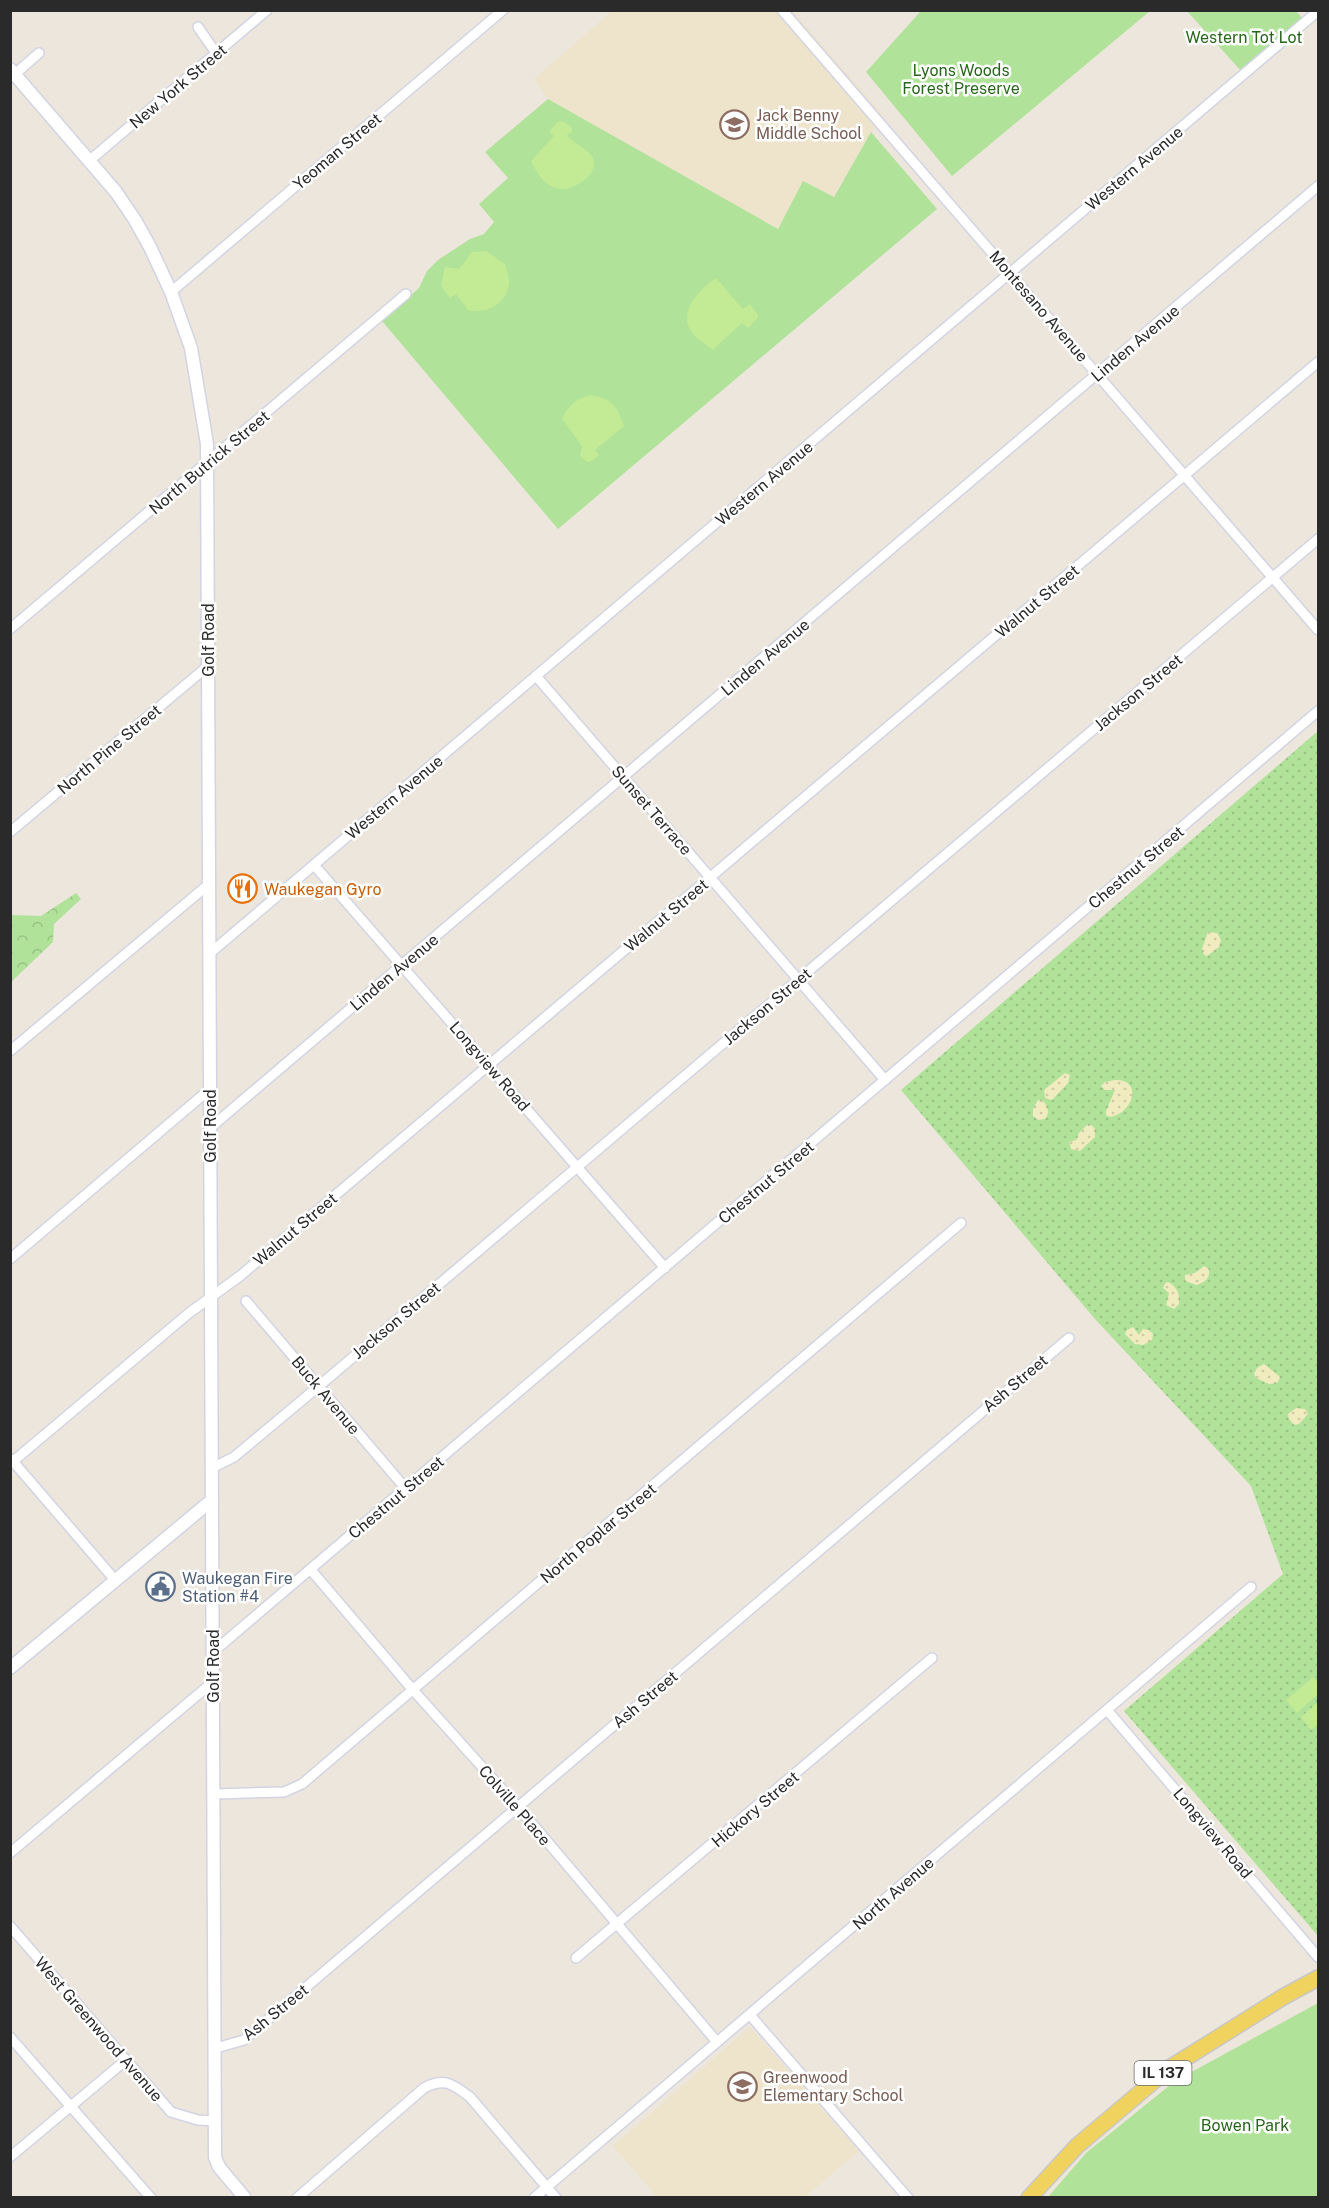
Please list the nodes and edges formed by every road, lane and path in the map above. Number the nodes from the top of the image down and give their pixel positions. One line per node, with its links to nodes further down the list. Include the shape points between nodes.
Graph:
1 (267, 10): 7 (street, New York Street)
2 (503, 10): 12 (street, Yeoman Street)
3 (782, 10): 11 (street, Montesano Avenue)
4 (1318, 11): 11 (street, Western Avenue)
5 (198, 27): 7 (street)
6 (39, 53): 8 (street)
7 (216, 53): 9 (street, New York Street)
8 (13, 71): 9 (street, Golf Road)
9 (89, 161): 12 (street, Golf Road, via 135,220)
10 (1318, 186): 15 (street, Linden Avenue)
11 (1010, 274): 15 (street, Montesano Avenue); 23 (street, Western Avenue)
12 (171, 292): 16 (street, Golf Road, via 191,348)
13 (406, 294): 16 (street, North Butrick Street)
14 (1318, 362): 17 (street, Walnut Street)
15 (1098, 375): 17 (street, Montesano Avenue); 25 (street, Linden Avenue)
16 (208, 464): 20 (street, North Butrick Street); 22 (street, Golf Road)
17 (1185, 475): 19 (street, Montesano Avenue); 28 (street, Walnut Street)
18 (1318, 539): 19 (street, Jackson Street)
19 (1273, 577): 21 (street, Montesano Avenue); 32 (street, Jackson Street)
20 (10, 629)
21 (1318, 630)
22 (208, 666): 26 (street, North Pine Street); 29 (street, Golf Road)
23 (536, 676): 25 (street, Sunset Terrace); 27 (street, Western Avenue)
24 (1318, 711): 35 (street, Chestnut Street)
25 (623, 777): 28 (street, Sunset Terrace); 31 (street, Linden Avenue)
26 (10, 832)
27 (314, 864): 30 (street, Western Avenue); 31 (street, Longview Road)
28 (710, 878): 32 (street, Sunset Terrace); 34 (street, Walnut Street)
29 (209, 885): 30 (street, Golf Road); 33 (street)
30 (209, 954): 36 (street, Golf Road)
31 (402, 965): 34 (street, Longview Road); 37 (street, Linden Avenue)
32 (798, 979): 35 (street, Sunset Terrace); 38 (street, Jackson Street)
33 (10, 1051)
34 (489, 1065): 38 (street, Longview Road); 42 (street, Walnut Street)
35 (885, 1080): 41 (street, Chestnut Street)
36 (210, 1089): 37 (street, Golf Road); 40 (street)
37 (210, 1128): 42 (street, Golf Road)
38 (577, 1167): 41 (street, Longview Road); 45 (street, Jackson Street)
39 (961, 1223): 57 (street, North Poplar Street)
40 (10, 1259)
41 (665, 1268): 48 (street, Chestnut Street)
42 (211, 1297): 46 (street, Walnut Street); 47 (street, Golf Road)
43 (246, 1301): 45 (street, Buck Avenue)
44 (1069, 1338): 60 (street, Ash Street)
45 (319, 1386): 47 (street, Jackson Street, via 234,1456); 48 (street, Buck Avenue)
46 (11, 1462): 51 (street)
47 (212, 1468): 49 (street, Golf Road)
48 (406, 1489): 50 (street, Chestnut Street)
49 (212, 1500): 51 (street); 53 (street, Golf Road)
50 (310, 1570): 53 (street, Chestnut Street); 57 (street, Colville Place)
51 (115, 1580): 55 (street)
52 (1251, 1587): 58 (street, North Avenue)
53 (213, 1652): 56 (street, Golf Road)
54 (932, 1658): 62 (street, Hickory Street)
55 (10, 1668)
56 (214, 1682): 59 (street, Golf Road); 61 (street)
57 (413, 1690): 59 (street, North Poplar Street, via 302,1784 285,1792); 60 (street, Colville Place)
58 (1107, 1710): 64 (street, Longview Road); 67 (street, North Avenue)
59 (214, 1794): 70 (street, Golf Road)
60 (518, 1807): 62 (street, Colville Place); 70 (street, Ash Street, via 244,2040)
61 (10, 1853)
62 (618, 1925): 65 (street, Hickory Street); 69 (street, Colville Place)
63 (10, 1926): 71 (street, West Greenwood Avenue)
64 (1318, 1957)
65 (576, 1958)
66 (1318, 1978): 82 (main road, IL 137, via 1168,2069 1077,2146)
67 (750, 2015): 69 (street, North Avenue); 81 (street)
68 (10, 2037): 72 (street)
69 (717, 2042): 75 (street, North Avenue)
70 (216, 2048): 73 (street, Golf Road)
71 (126, 2060): 72 (street); 73 (street, West Greenwood Avenue, via 171,2112)
72 (71, 2106): 74 (street); 76 (street)
73 (216, 2121): 77 (street, via 215,2157)
74 (10, 2157)
75 (547, 2186): 78 (street, via 470,2097 454,2085 434,2083); 79 (street, North Avenue); 80 (street)
76 (150, 2198)
77 (245, 2198)
78 (297, 2198)
79 (534, 2198)
80 (556, 2198)
81 (908, 2198)
82 (1029, 2198)

